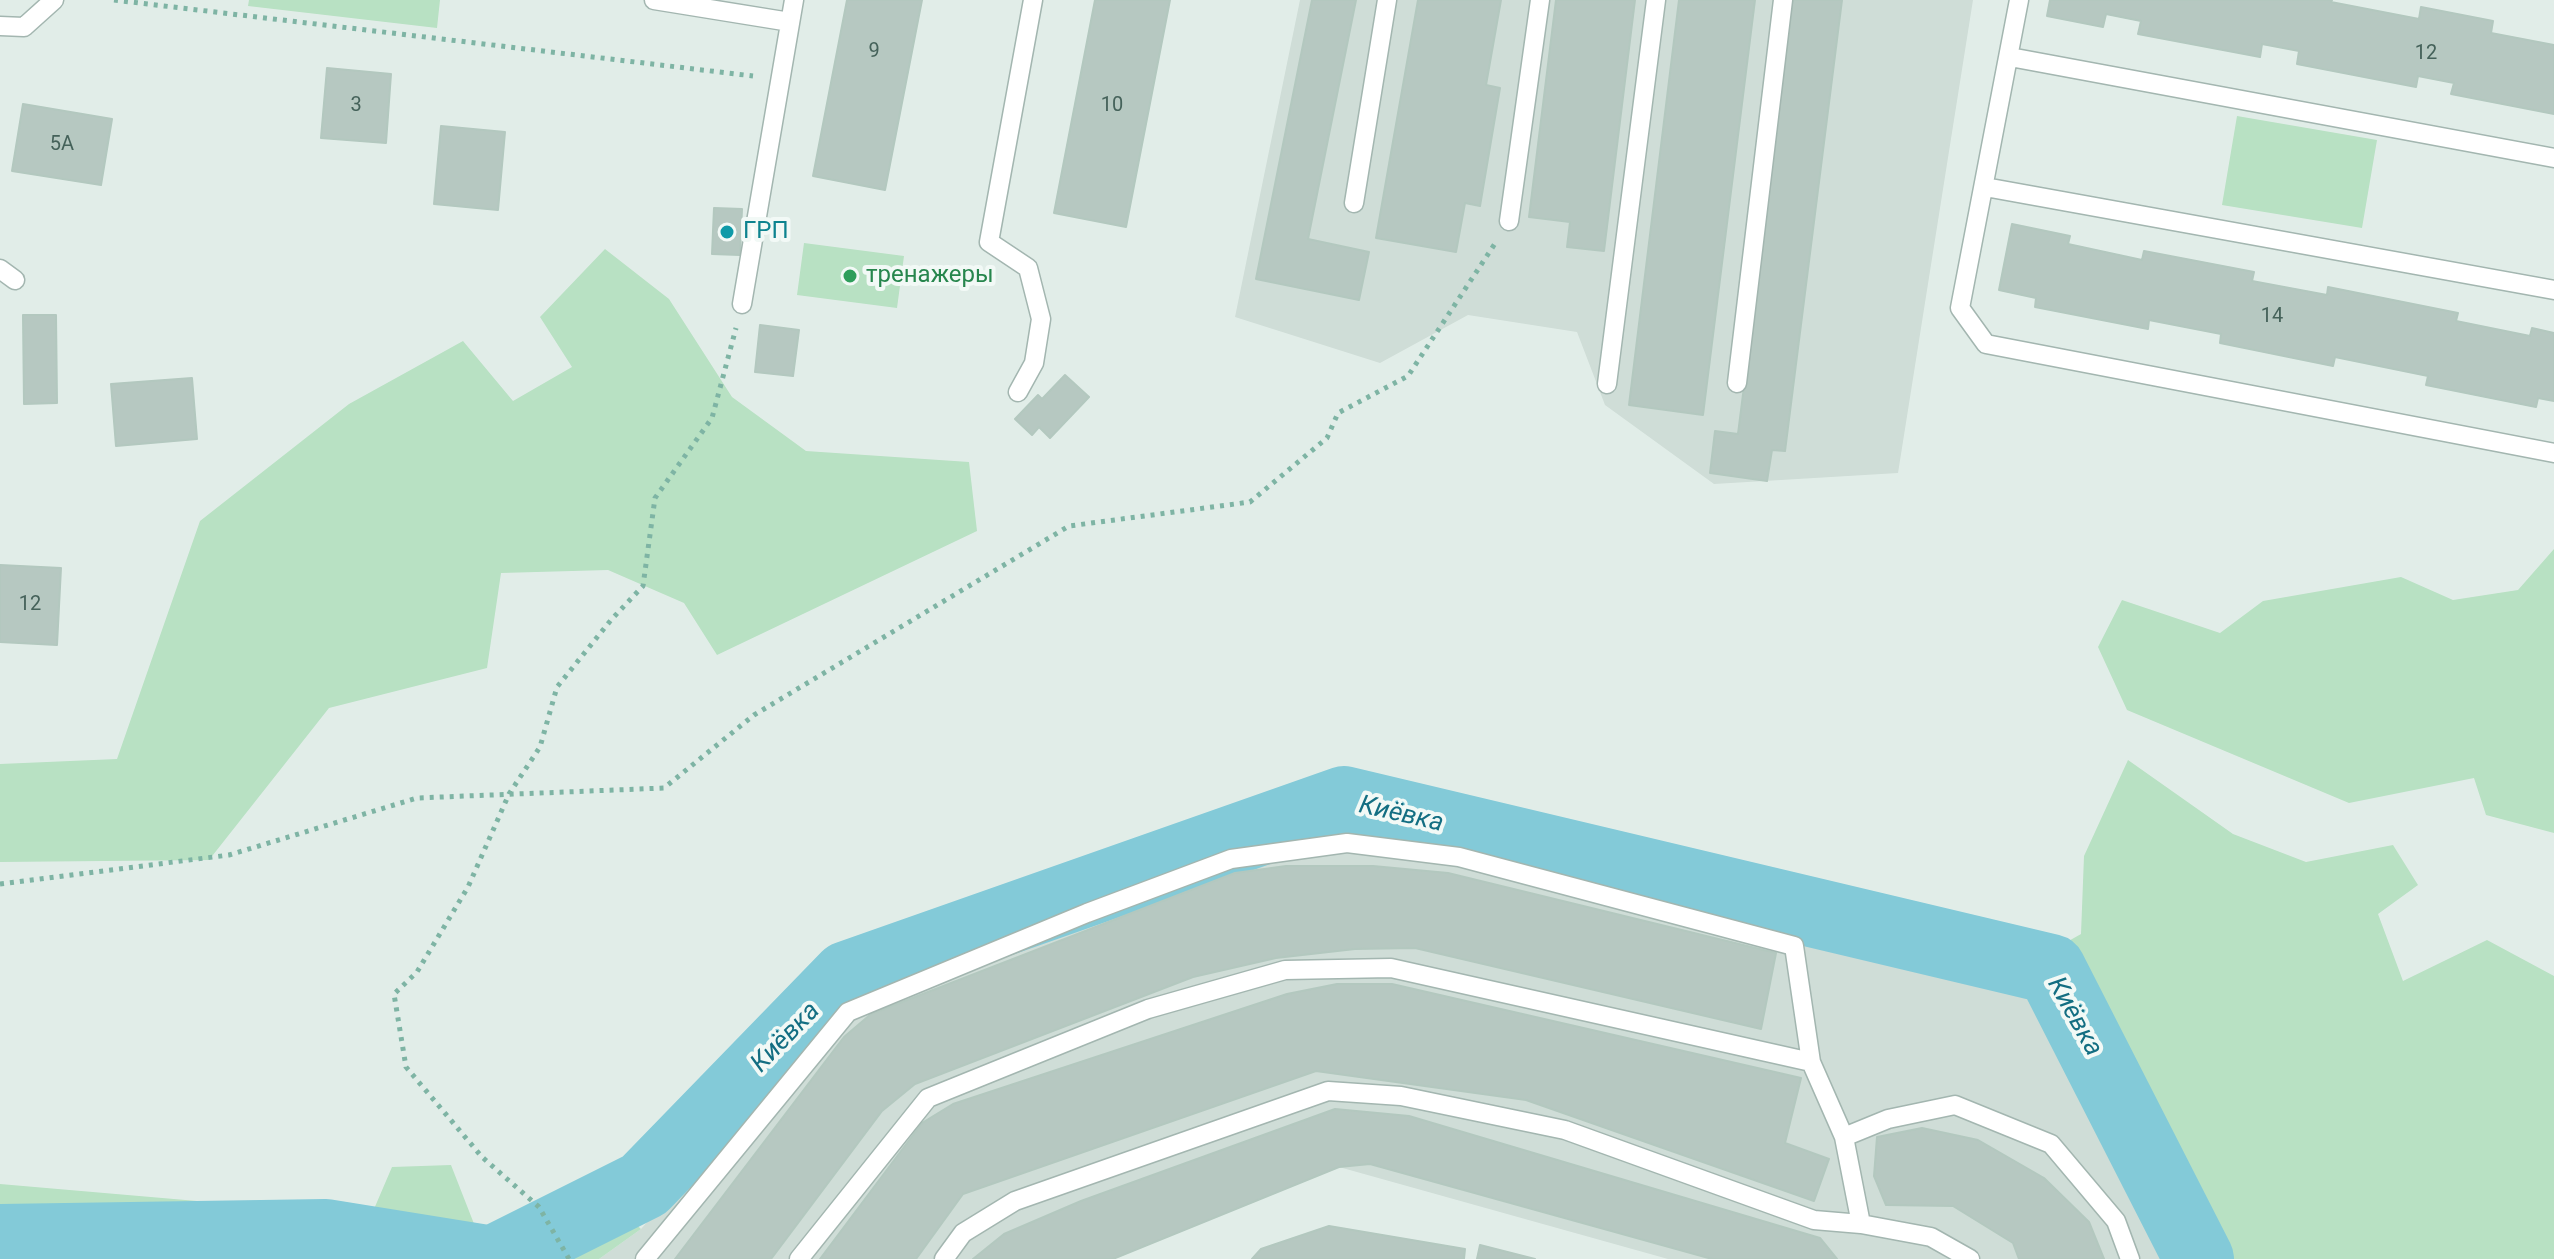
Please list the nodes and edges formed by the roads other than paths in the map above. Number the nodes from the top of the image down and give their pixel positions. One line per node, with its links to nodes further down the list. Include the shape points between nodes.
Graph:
1 (54, 0): 11 (lane, via 24,27)
2 (654, 0): 10 (lane)
3 (794, 0): 10 (lane)
4 (1033, 0): 21 (lane, via 989,242 1028,268 1041,319 1034,363)
5 (1387, 0): 15 (lane)
6 (1540, 0): 16 (lane)
7 (1656, 0): 20 (lane)
8 (1783, 0): 19 (lane)
9 (2019, 0): 12 (lane)
10 (790, 22): 18 (lane)
11 (0, 26)
12 (2010, 57): 13 (lane); 14 (lane)
13 (2554, 158)
14 (1985, 187): 17 (lane); 22 (lane, via 1960,308 1986,344)
15 (1354, 203)
16 (1509, 221)
17 (2554, 290)
18 (742, 304)
19 (1737, 383)
20 (1607, 384)
21 (1018, 392)
22 (2554, 453)
23 (1811, 1062): 24 (lane); 26 (lane, via 1794,946 1459,857 1347,843 1231,859 848,1012); 27 (lane, via 1391,968 1285,970 1148,1009 928,1098)
24 (1844, 1137): 25 (lane); 30 (lane, via 1888,1119 1955,1105 2051,1144 2116,1221)
25 (1861, 1224): 28 (lane, via 1814,1220 1565,1130 1401,1096 1328,1091 1015,1201 963,1233); 29 (lane, via 1931,1237)
26 (645, 1259)
27 (799, 1259)
28 (944, 1259)
29 (1970, 1259)
30 (2130, 1259)

